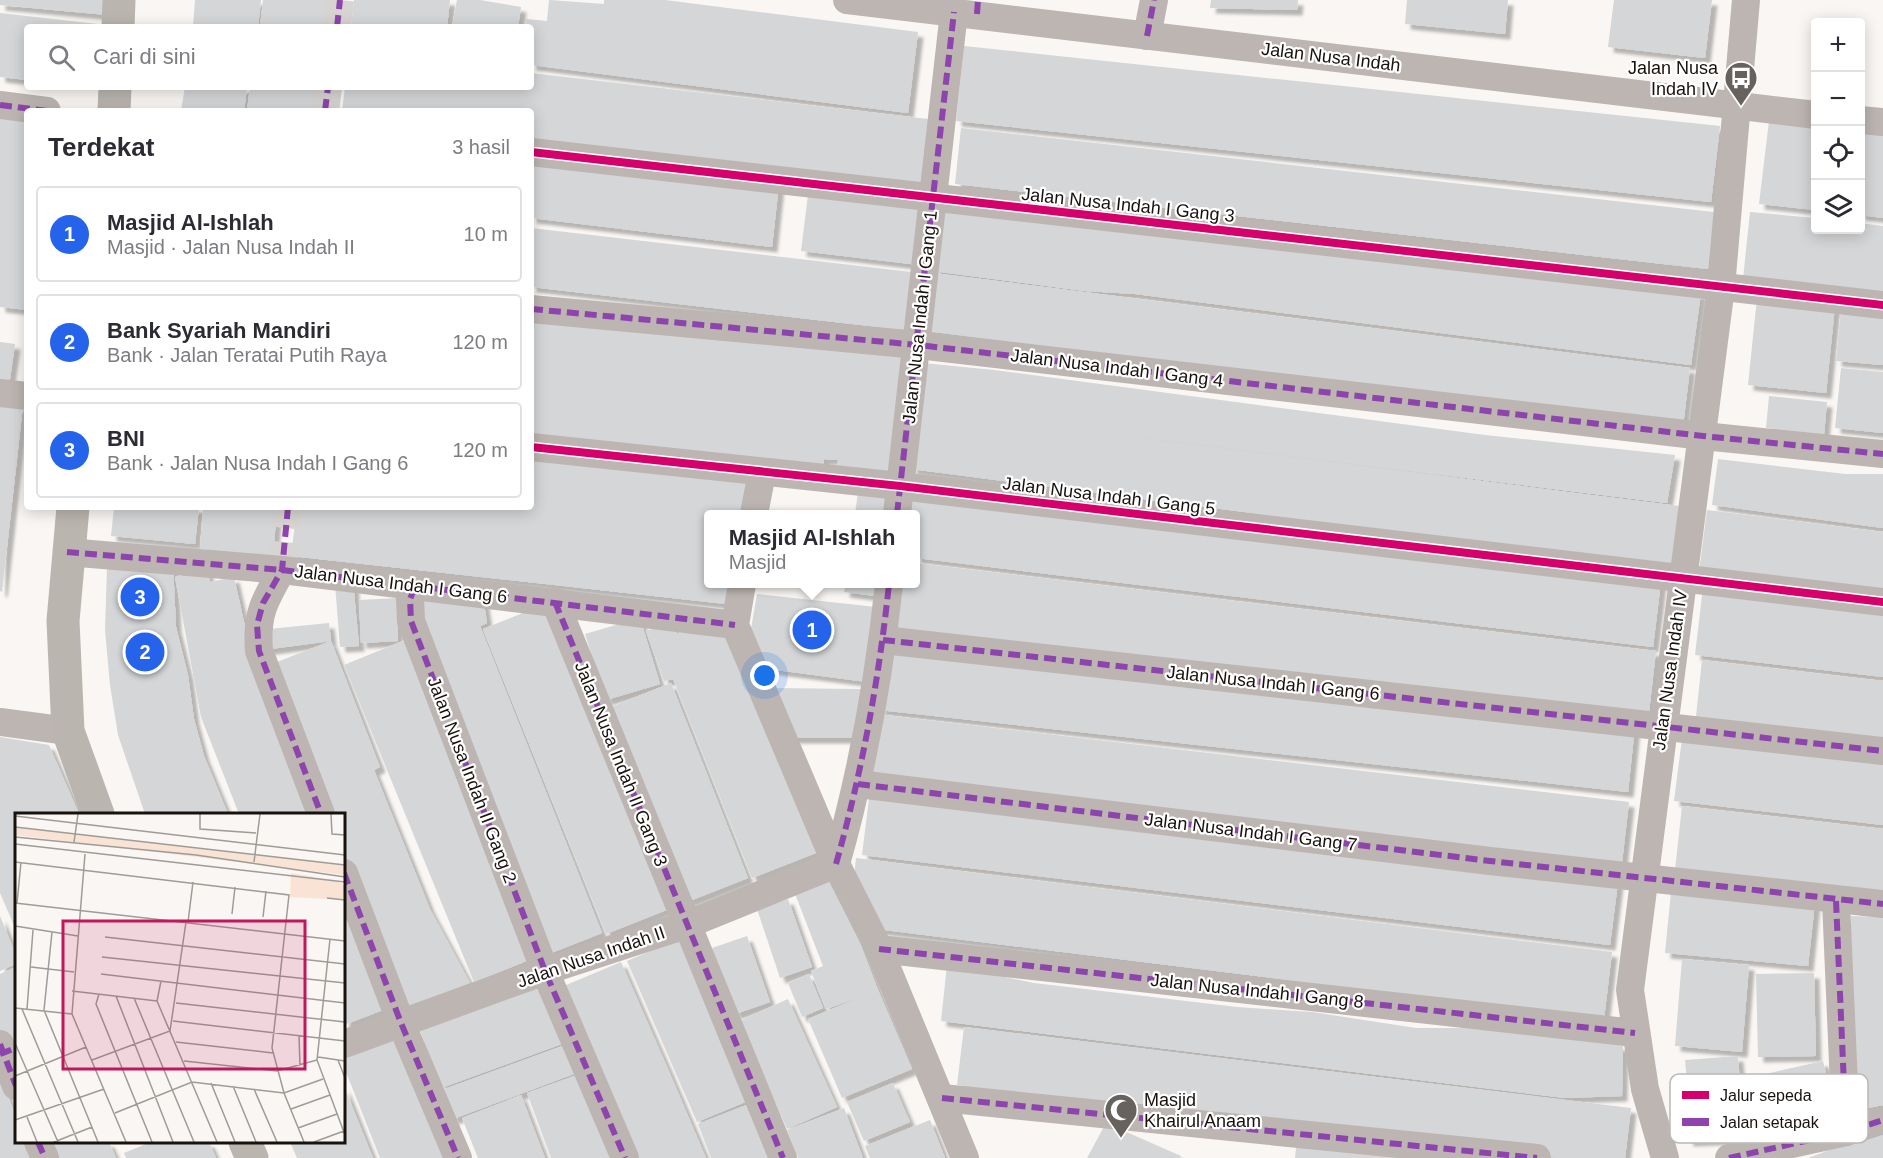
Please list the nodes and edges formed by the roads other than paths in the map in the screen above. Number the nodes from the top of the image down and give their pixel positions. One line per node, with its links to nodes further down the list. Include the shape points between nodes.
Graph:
1 (119, 0): 6 (street)
2 (847, 0): 5 (street, Jalan Nusa Indah)
3 (1154, 0): 7 (street)
4 (1746, 0): 10 (street, Jalan Nusa Indah IV)
5 (969, 9): 7 (street, Jalan Nusa Indah); 17 (street, Jalan Nusa Indah I Gang 1)
6 (118, 24)
7 (1147, 36): 10 (street, Jalan Nusa Indah)
8 (115, 90): 12 (street)
9 (0, 105): 11 (street)
10 (1736, 107): 13 (street, Jalan Nusa Indah); 18 (street, Jalan Nusa Indah IV)
11 (24, 108)
12 (114, 108)
13 (1811, 115)
14 (1865, 120): 15 (street)
15 (1883, 122)
16 (534, 152): 17 (street, Jalan Nusa Indah I Gang 3)
17 (933, 198): 18 (street, Jalan Nusa Indah I Gang 3); 21 (street, Jalan Nusa Indah I Gang 1)
18 (1721, 287): 19 (street, Jalan Nusa Indah I Gang 3); 24 (street, Jalan Nusa Indah IV)
19 (1883, 305)
20 (534, 309): 21 (street, Jalan Nusa Indah I Gang 4)
21 (918, 345): 24 (street, Jalan Nusa Indah I Gang 4); 28 (street, Jalan Nusa Indah I Gang 1)
22 (0, 393): 23 (street)
23 (24, 396)
24 (1702, 436): 26 (street, Jalan Nusa Indah I Gang 4); 34 (street, Jalan Nusa Indah IV)
25 (534, 447): 27 (street, Jalan Nusa Indah I Gang 5)
26 (1883, 454)
27 (762, 473): 28 (street, Jalan Nusa Indah I Gang 5); 30 (street)
28 (900, 486): 31 (street, Jalan Nusa Indah I Gang 1); 34 (street, Jalan Nusa Indah I Gang 5)
29 (74, 510): 32 (street)
30 (755, 510)
31 (897, 510)
32 (67, 552): 33 (street, Jalan Nusa Indah I Gang 6); 44 (street, via 63,621)
33 (282, 570): 35 (street, Jalan Nusa Indah I Gang 6); 48 (street, via 263,603 257,625 259,651)
34 (1682, 580): 39 (street, Jalan Nusa Indah I Gang 5); 43 (street, Jalan Nusa Indah IV)
35 (415, 587): 38 (street, Jalan Nusa Indah I Gang 6); 56 (street, Jalan Nusa Indah II Gang 2, via 409,610 411,621)
36 (741, 588): 40 (street)
37 (890, 588): 41 (street)
38 (555, 602): 40 (street, Jalan Nusa Indah I Gang 6); 54 (street, Jalan Nusa Indah II Gang 3)
39 (1883, 602)
40 (735, 625): 49 (street)
41 (883, 640): 43 (street, Jalan Nusa Indah I Gang 6); 46 (street)
42 (0, 722): 44 (street)
43 (1663, 725): 45 (street, Jalan Nusa Indah I Gang 6); 51 (street, Jalan Nusa Indah IV)
44 (68, 731): 47 (street)
45 (1883, 751)
46 (858, 784): 49 (street); 51 (street, Jalan Nusa Indah I Gang 7)
47 (98, 813)
48 (321, 813)
49 (836, 864): 54 (street, Jalan Nusa Indah II); 55 (street)
50 (345, 876): 57 (street)
51 (1643, 878): 52 (street, Jalan Nusa Indah I Gang 7); 58 (street, Jalan Nusa Indah IV, via 1630,990)
52 (1836, 901): 53 (street, Jalan Nusa Indah I Gang 7); 61 (street)
53 (1883, 904)
54 (686, 925): 56 (street, Jalan Nusa Indah II); 73 (street, Jalan Nusa Indah II Gang 3)
55 (879, 949): 58 (street, Jalan Nusa Indah I Gang 8); 63 (street)
56 (545, 971): 57 (street, Jalan Nusa Indah II); 72 (street, Jalan Nusa Indah II Gang 2)
57 (401, 1023): 59 (street, Jalan Nusa Indah II); 71 (street)
58 (1635, 1033): 76 (street, Jalan Nusa Indah IV, via 1645,1089)
59 (345, 1044)
60 (5, 1050): 62 (street)
61 (1843, 1074)
62 (15, 1083)
63 (942, 1098): 74 (street); 75 (street)
64 (1883, 1120): 65 (street)
65 (1868, 1125)
66 (38, 1143): 69 (street)
67 (245, 1143): 70 (street)
68 (1796, 1143): 77 (street)
69 (45, 1158)
70 (252, 1158)
71 (458, 1158)
72 (625, 1158)
73 (783, 1158)
74 (965, 1158)
75 (1537, 1158)
76 (1665, 1158)
77 (1729, 1158)

